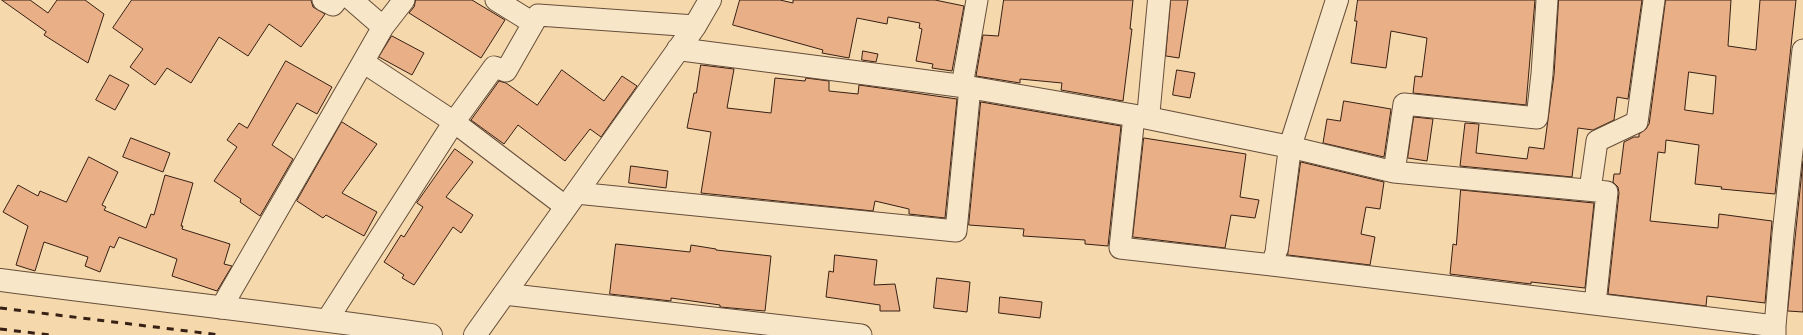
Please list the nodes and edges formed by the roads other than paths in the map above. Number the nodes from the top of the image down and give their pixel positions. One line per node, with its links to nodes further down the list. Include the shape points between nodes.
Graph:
1 (323, 0): 2 (street, via 333,5)
2 (337, 0)
3 (352, 0): 14 (street)
4 (404, 0): 14 (street)
5 (496, 0): 12 (street)
6 (710, 0): 13 (street)
7 (976, 0): 18 (street)
8 (1159, 0): 19 (street)
9 (1337, 0): 21 (street)
10 (1547, 0): 22 (street, via 1537,118 1404,104)
11 (1654, 0): 23 (street, via 1637,122 1597,141)
12 (534, 23): 13 (street, via 538,15); 20 (street, via 506,70 494,66)
13 (695, 26): 15 (street)
14 (383, 27): 17 (street)
15 (678, 49): 18 (street); 24 (street)
16 (1803, 50): 25 (street)
17 (363, 62): 20 (street); 30 (street)
18 (966, 87): 19 (street); 24 (street, via 956,231)
19 (1141, 117): 21 (street); 26 (street, via 1120,248)
20 (454, 122): 24 (street); 31 (street)
21 (1290, 147): 22 (street); 26 (street)
22 (1394, 172): 23 (street)
23 (1590, 190): 29 (street, via 1608,192)
24 (571, 200): 28 (street)
25 (1794, 216): 32 (street)
26 (1274, 257): 29 (street)
27 (0, 280): 30 (street)
28 (504, 294): 34 (street); 35 (street)
29 (1595, 304): 32 (street)
30 (221, 308): 31 (street)
31 (327, 320): 33 (street)
32 (1775, 331)
33 (431, 335)
34 (475, 335)
35 (861, 335)

